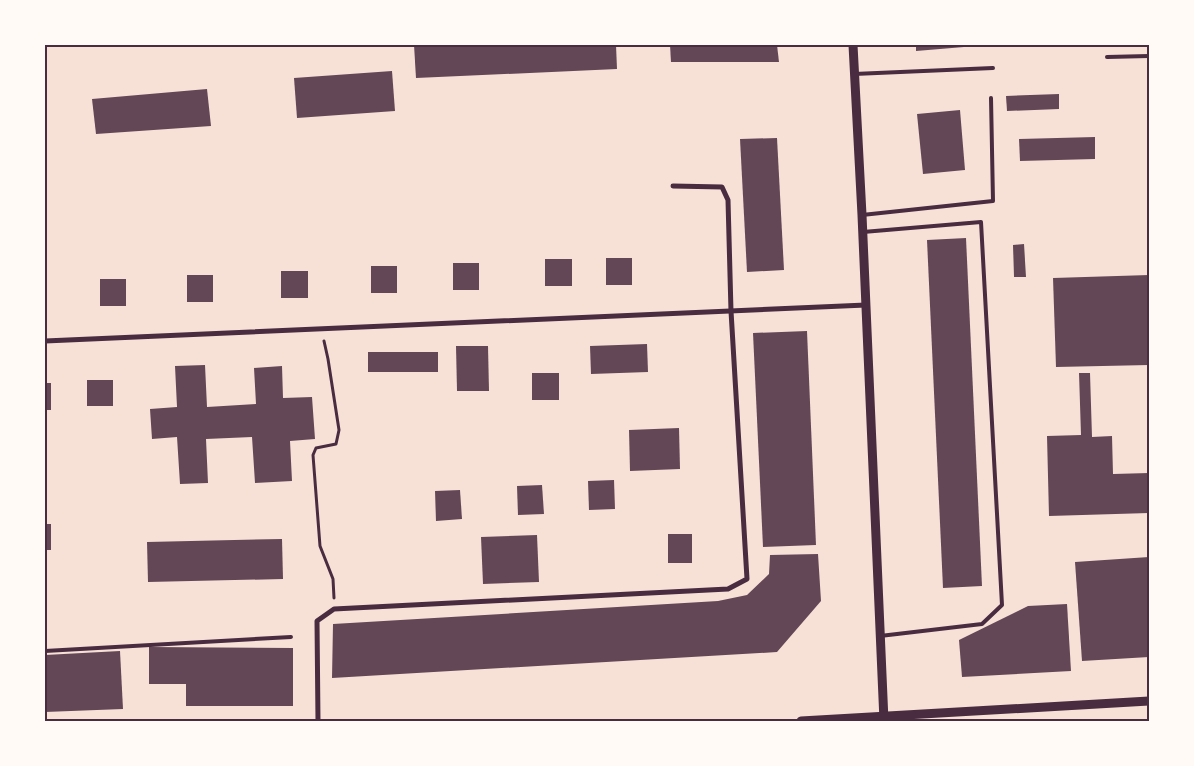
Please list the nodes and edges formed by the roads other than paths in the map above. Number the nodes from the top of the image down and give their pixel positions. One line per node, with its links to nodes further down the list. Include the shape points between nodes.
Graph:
1 (853, 45): 5 (street)
2 (1149, 56): 3 (lane)
3 (1107, 57)
4 (993, 68): 5 (lane)
5 (854, 74): 8 (street)
6 (992, 98): 8 (lane, via 993,201)
7 (672, 186): 11 (street, via 722,187 728,200)
8 (862, 215): 9 (street)
9 (863, 232): 10 (street); 13 (lane, via 981,222 1002,605 982,624)
10 (866, 305): 11 (street); 13 (street)
11 (731, 311): 12 (street); 18 (street, via 747,579 728,589 334,608 316,621)
12 (45, 341)
13 (880, 636): 17 (street)
14 (292, 638): 15 (lane)
15 (45, 651)
16 (1149, 701): 17 (street)
17 (884, 719): 19 (street)
18 (318, 721)
19 (801, 721)

